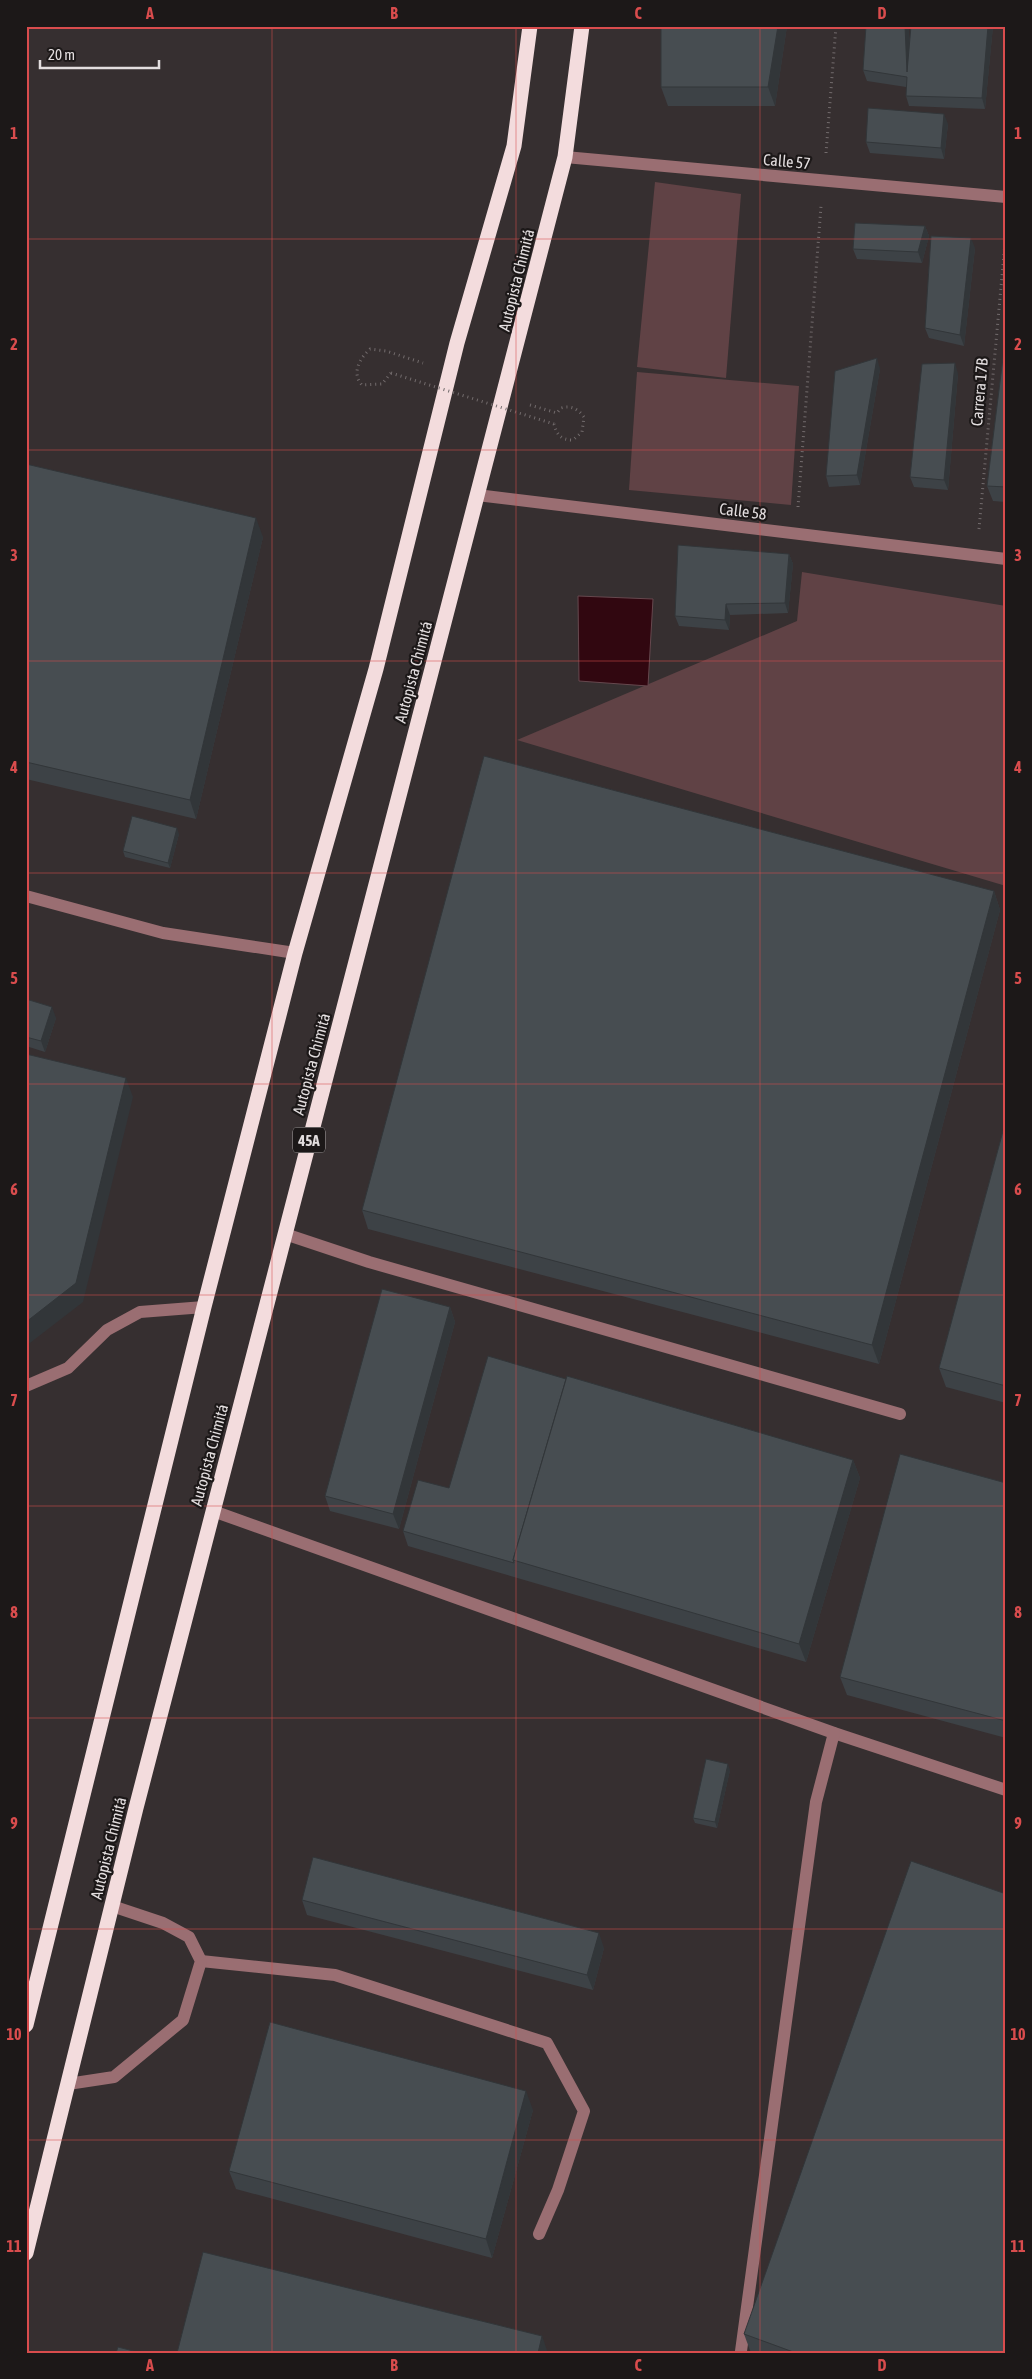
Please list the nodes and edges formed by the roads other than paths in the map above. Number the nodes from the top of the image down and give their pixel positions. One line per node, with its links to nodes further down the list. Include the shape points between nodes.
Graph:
1 (530, 26): 8 (highway, via 514,146 450,371 376,669)
2 (582, 26): 3 (highway, Autopista Chimitá / 45A)
3 (565, 157): 4 (street, Calle 57); 5 (highway, Autopista Chimitá / 45A)
4 (1006, 197)
5 (477, 495): 6 (street, Calle 58); 9 (highway, Autopista Chimitá / 45A)
6 (1006, 559)
7 (26, 896): 8 (street, via 163,932)
8 (295, 953): 10 (highway)
9 (284, 1234): 12 (street, via 369,1262); 13 (highway, Autopista Chimitá / 45A)
10 (204, 1307): 11 (street, via 140,1312 108,1330 68,1368); 18 (highway)
11 (26, 1386)
12 (900, 1414)
13 (212, 1511): 14 (street); 16 (highway, Autopista Chimitá / 45A)
14 (834, 1733): 15 (street); 22 (street, via 816,1802)
15 (1006, 1790)
16 (112, 1906): 17 (street, via 163,1923 189,1937); 19 (highway, Autopista Chimitá / 45A)
17 (201, 1961): 19 (street, via 183,2020 114,2077); 20 (street, via 335,1975 547,2043 584,2111 558,2190)
18 (26, 2025)
19 (68, 2084): 21 (highway, Autopista Chimitá / 45A)
20 (539, 2234)
21 (26, 2253)
22 (741, 2351)

